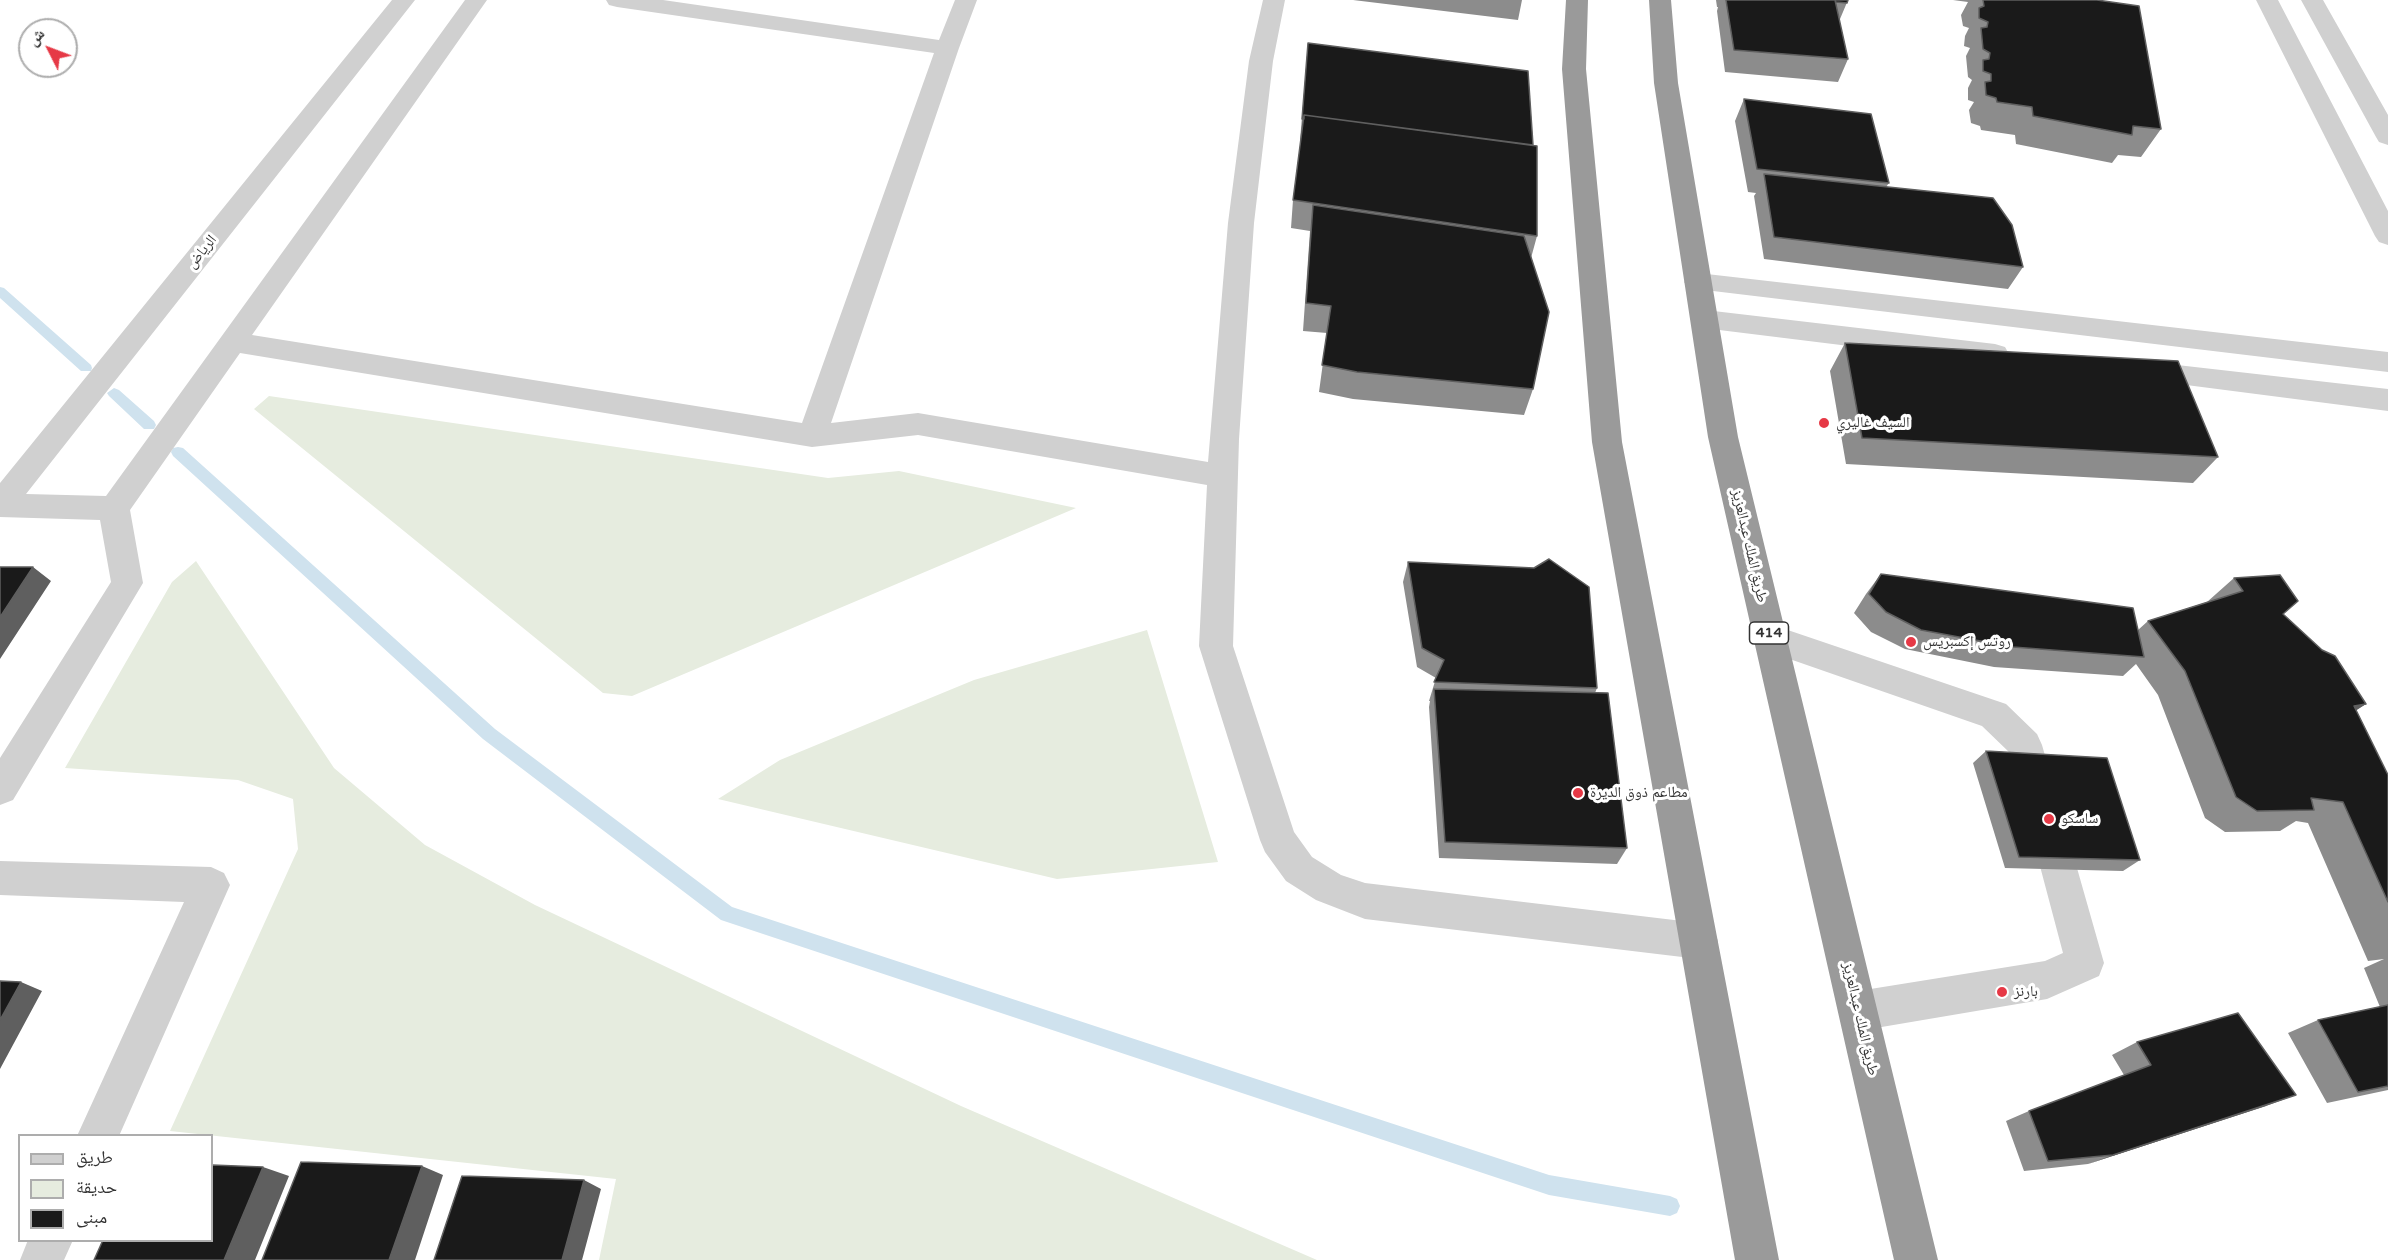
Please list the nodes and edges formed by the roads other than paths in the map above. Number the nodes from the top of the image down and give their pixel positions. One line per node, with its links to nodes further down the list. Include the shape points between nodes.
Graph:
1 (404, 0): 22 (street, الرياض)
2 (476, 0): 15 (street)
3 (617, 0): 10 (street)
4 (966, 0): 10 (street)
5 (1274, 0): 21 (street, via 1261,61 1241,223)
6 (1577, 0): 27 (highway, via 1574,69 1607,442)
7 (1660, 0): 13 (highway, طريق الملك عبدالعزيز / 414, via 1666,83)
8 (2266, 0): 12 (street)
9 (2312, 0): 11 (street)
10 (947, 48): 20 (street)
11 (2388, 137)
12 (2388, 236)
13 (1698, 282): 14 (highway, طريق الملك عبدالعزيز / 414); 17 (street)
14 (1705, 321): 16 (street); 24 (highway, طريق الملك عبدالعزيز / 414, via 1723,437)
15 (233, 342): 20 (street); 23 (street)
16 (2023, 358)
17 (2388, 362)
18 (2117, 369): 19 (street)
19 (2388, 400)
20 (812, 436): 21 (street, via 918,424)
21 (1223, 476): 27 (street, via 1216,645 1278,840 1299,870 1329,888 1365,901)
22 (0, 505): 23 (street)
23 (114, 508): 25 (street, via 127,583)
24 (1770, 638): 28 (highway, طريق الملك عبدالعزيز / 414); 28 (street, via 1994,715 2025,745 2085,963 2047,980)
25 (0, 789)
26 (0, 878): 29 (street, via 211,885)
27 (1699, 941): 32 (highway)
28 (1858, 1011): 33 (highway, طريق الملك عبدالعزيز / 414)
29 (99, 1134)
30 (50, 1242): 31 (street)
31 (42, 1260)
32 (1757, 1260)
33 (1916, 1260)

